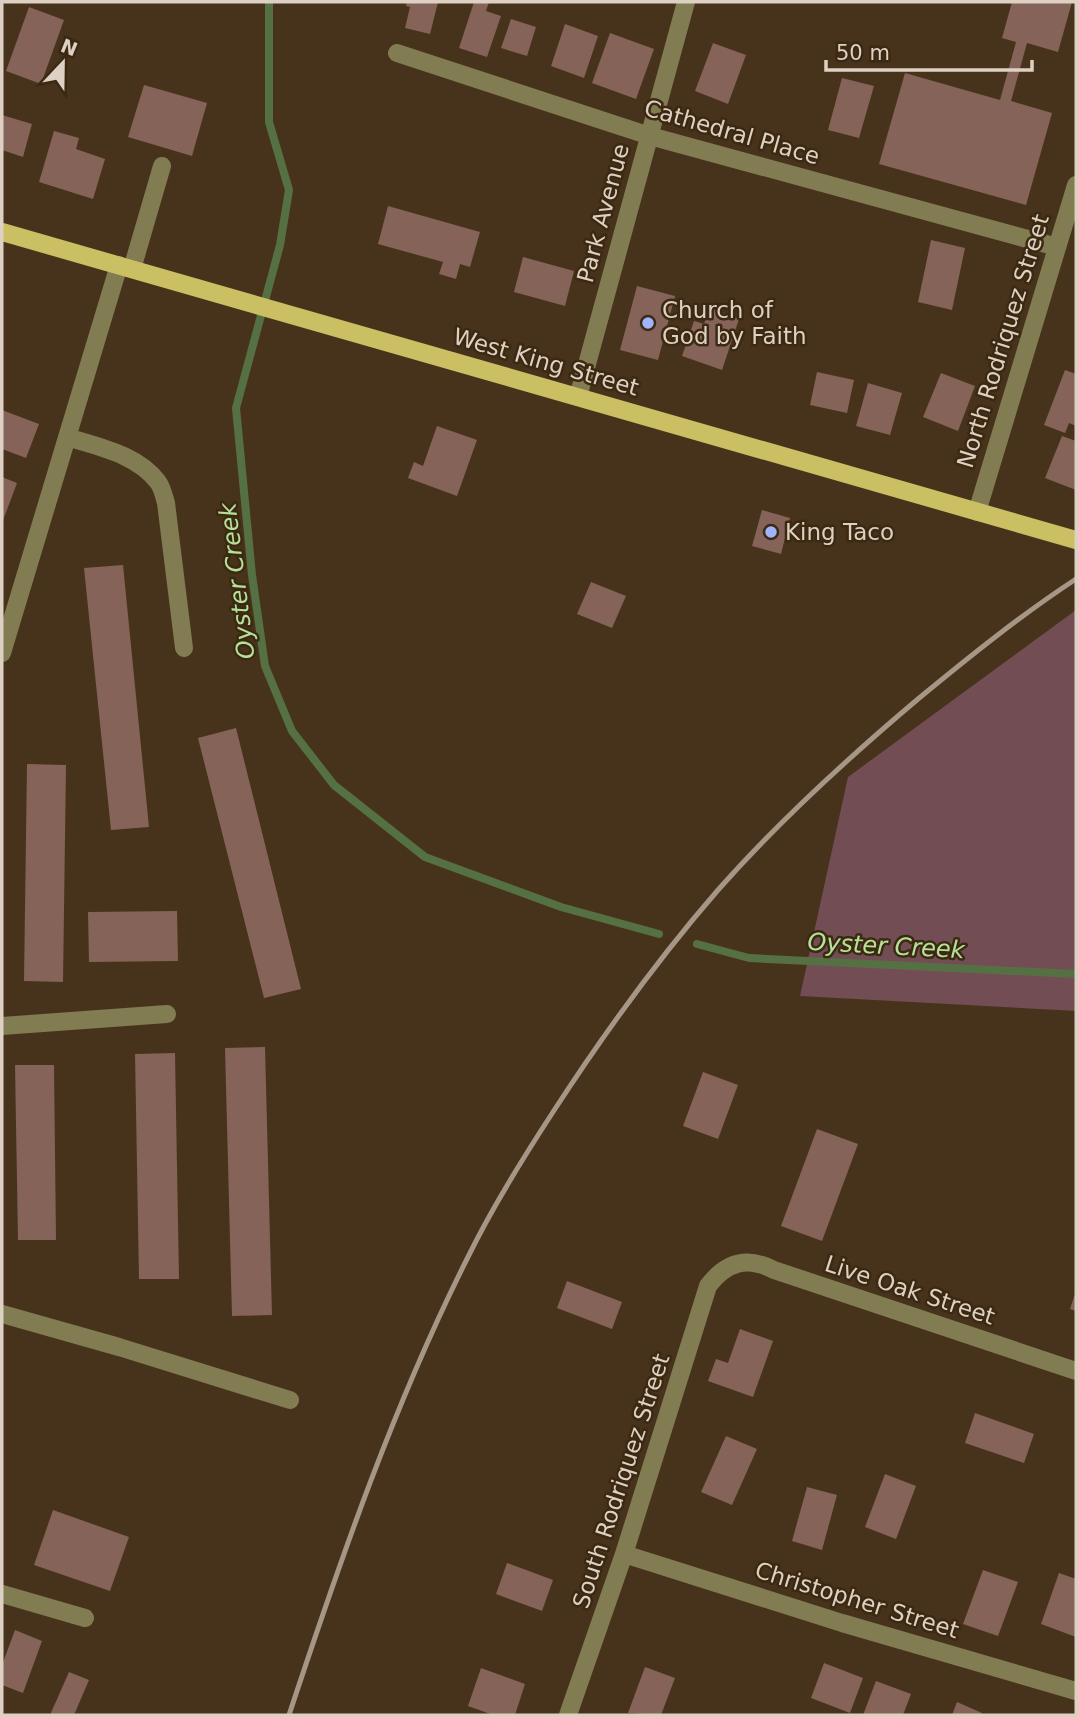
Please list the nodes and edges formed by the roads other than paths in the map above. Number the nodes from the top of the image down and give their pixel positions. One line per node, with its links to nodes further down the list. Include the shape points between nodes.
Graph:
1 (686, 2): 3 (street, Park Avenue)
2 (397, 53): 3 (street, Cathedral Place)
3 (650, 136): 7 (street, Cathedral Place); 9 (street, Park Avenue)
4 (162, 166): 8 (street)
5 (1076, 184): 7 (street, North Rodriquez Street)
6 (2, 232): 8 (main road, West King Street)
7 (1057, 247): 11 (street, North Rodriquez Street)
8 (126, 267): 9 (main road, West King Street); 10 (street)
9 (578, 397): 11 (main road, West King Street)
10 (67, 437): 13 (street, via 122,454 160,484); 14 (street)
11 (977, 512): 12 (main road, West King Street)
12 (1076, 540)
13 (184, 648)
14 (2, 653)
15 (167, 1014): 16 (street)
16 (2, 1026)
17 (727, 1267): 19 (street, Live Oak Street, via 761,1264); 21 (street, South Rodriquez Street, via 708,1286)
18 (2, 1314): 20 (street)
19 (1076, 1371)
20 (290, 1400)
21 (624, 1554): 24 (street, Christopher Street); 25 (street, South Rodriquez Street)
22 (2, 1594): 23 (street)
23 (85, 1618)
24 (1076, 1691)
25 (568, 1715)

